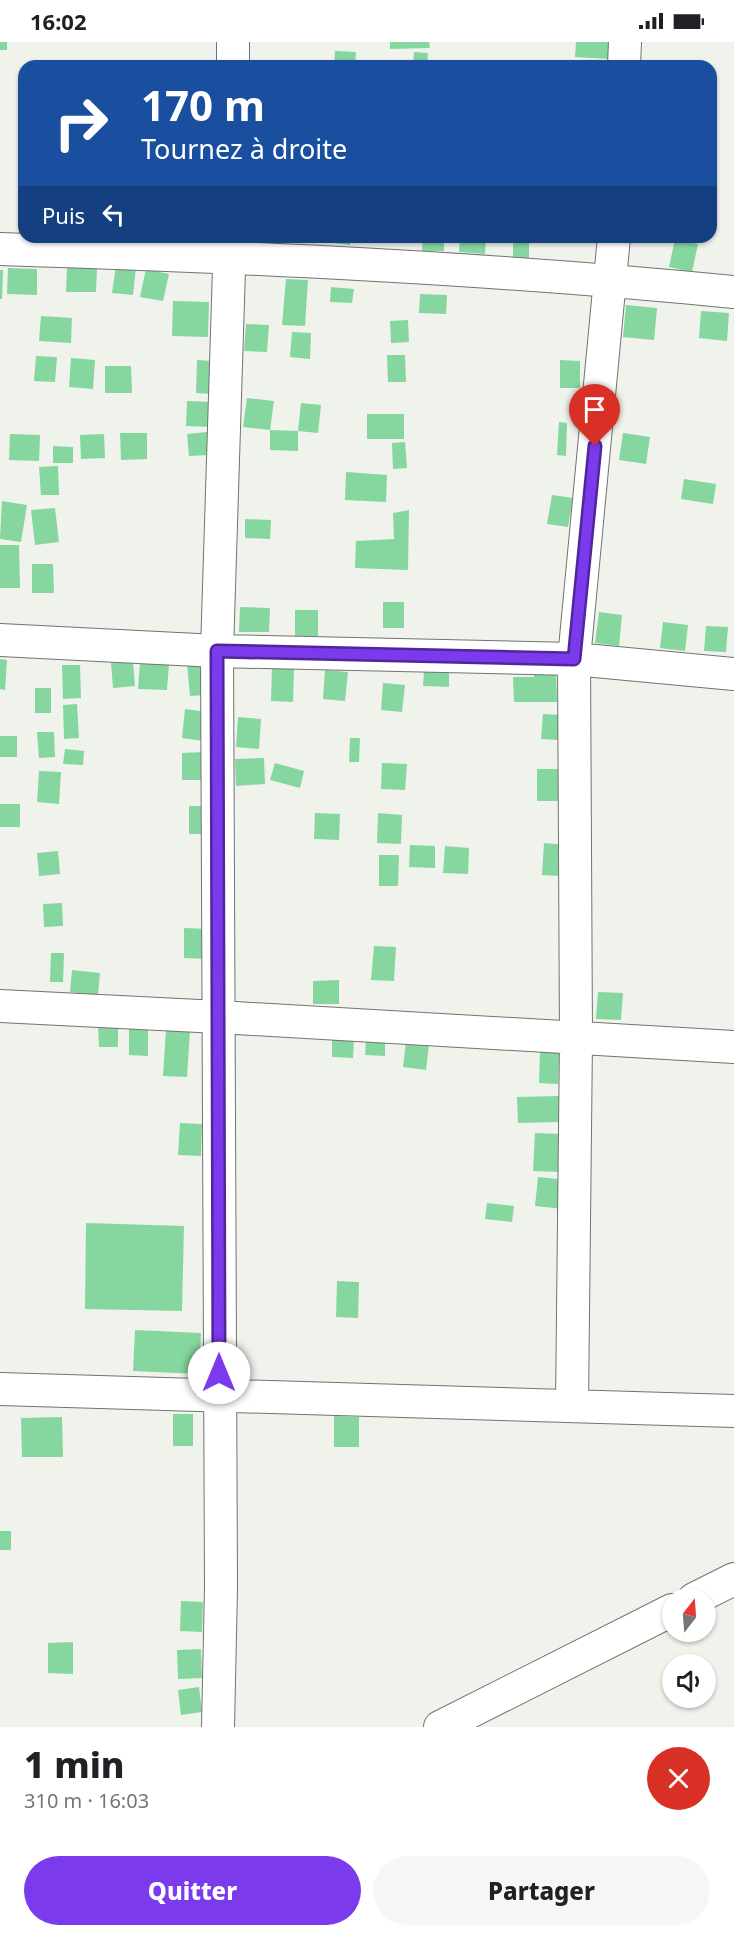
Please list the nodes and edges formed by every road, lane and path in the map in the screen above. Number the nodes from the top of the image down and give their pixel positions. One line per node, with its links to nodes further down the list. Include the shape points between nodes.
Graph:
1 (233, 42): 3 (street)
2 (625, 42): 4 (street)
3 (233, 60)
4 (624, 60)
5 (614, 243): 8 (street)
6 (230, 247): 7 (street); 8 (street); 11 (street)
7 (0, 249)
8 (611, 280): 9 (street); 12 (street)
9 (734, 292)
10 (0, 640): 11 (street)
11 (217, 651): 12 (street); 15 (street)
12 (574, 659): 13 (street); 16 (street)
13 (734, 674)
14 (0, 1006): 15 (street)
15 (219, 1017): 16 (street); 19 (street)
16 (576, 1038): 17 (street); 20 (street)
17 (734, 1047)
18 (0, 1389): 19 (street)
19 (219, 1395): 20 (street); 25 (street)
20 (572, 1406): 21 (street)
21 (734, 1411)
22 (734, 1579): 23 (street)
23 (716, 1588)
24 (662, 1615): 26 (street)
25 (218, 1727)
26 (440, 1727)

